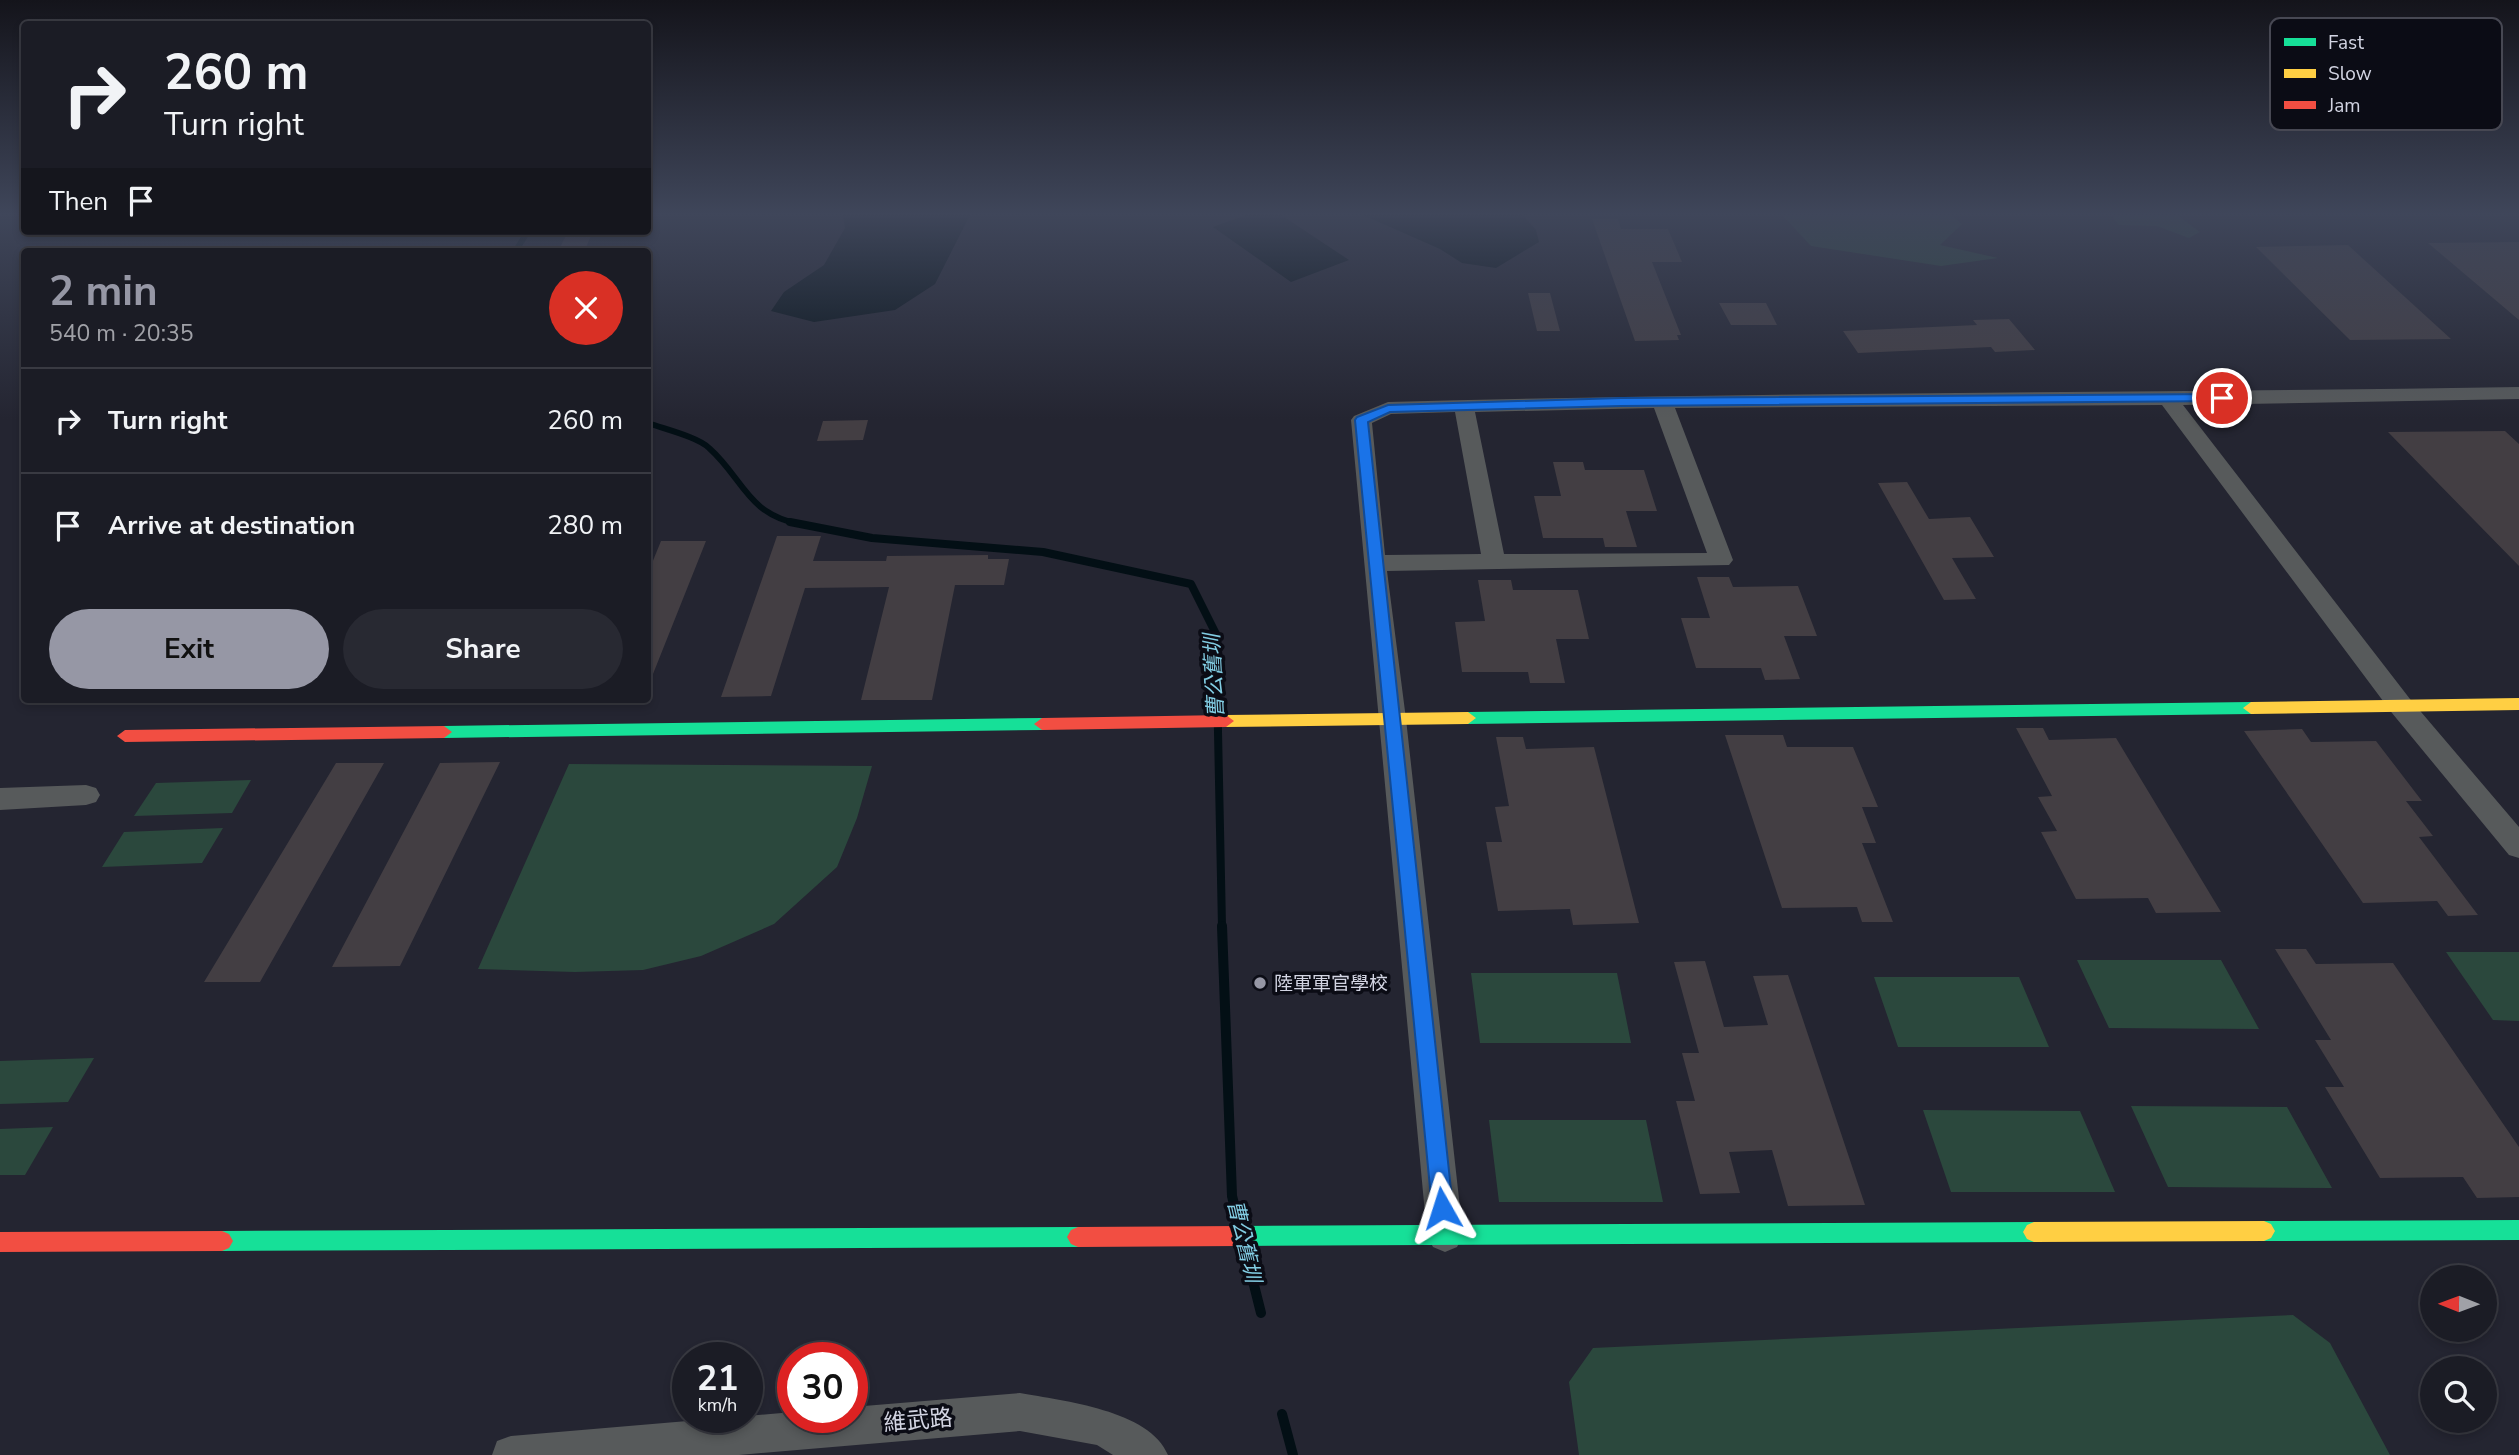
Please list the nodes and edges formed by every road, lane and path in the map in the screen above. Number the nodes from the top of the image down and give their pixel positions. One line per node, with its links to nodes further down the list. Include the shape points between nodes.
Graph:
1 (2519, 393): 2 (street)
2 (2168, 399): 3 (street); 8 (street)
3 (1662, 402): 4 (street); 5 (street, via 1721,560)
4 (1464, 407): 5 (street); 6 (street, via 1388,408 1361,420)
5 (1494, 561): 6 (street)
6 (1374, 563): 9 (street)
7 (2519, 704): 8 (street)
8 (2401, 706): 9 (street); 13 (street)
9 (1393, 719): 10 (street); 15 (street)
10 (125, 736)
11 (86, 795): 12 (street)
12 (0, 799)
13 (2519, 847)
14 (2519, 1230): 15 (street)
15 (1445, 1235): 16 (street)
16 (0, 1242)
17 (511, 1455): 18 (street, 維武路, via 1020,1412 1103,1427)
18 (1149, 1455)

